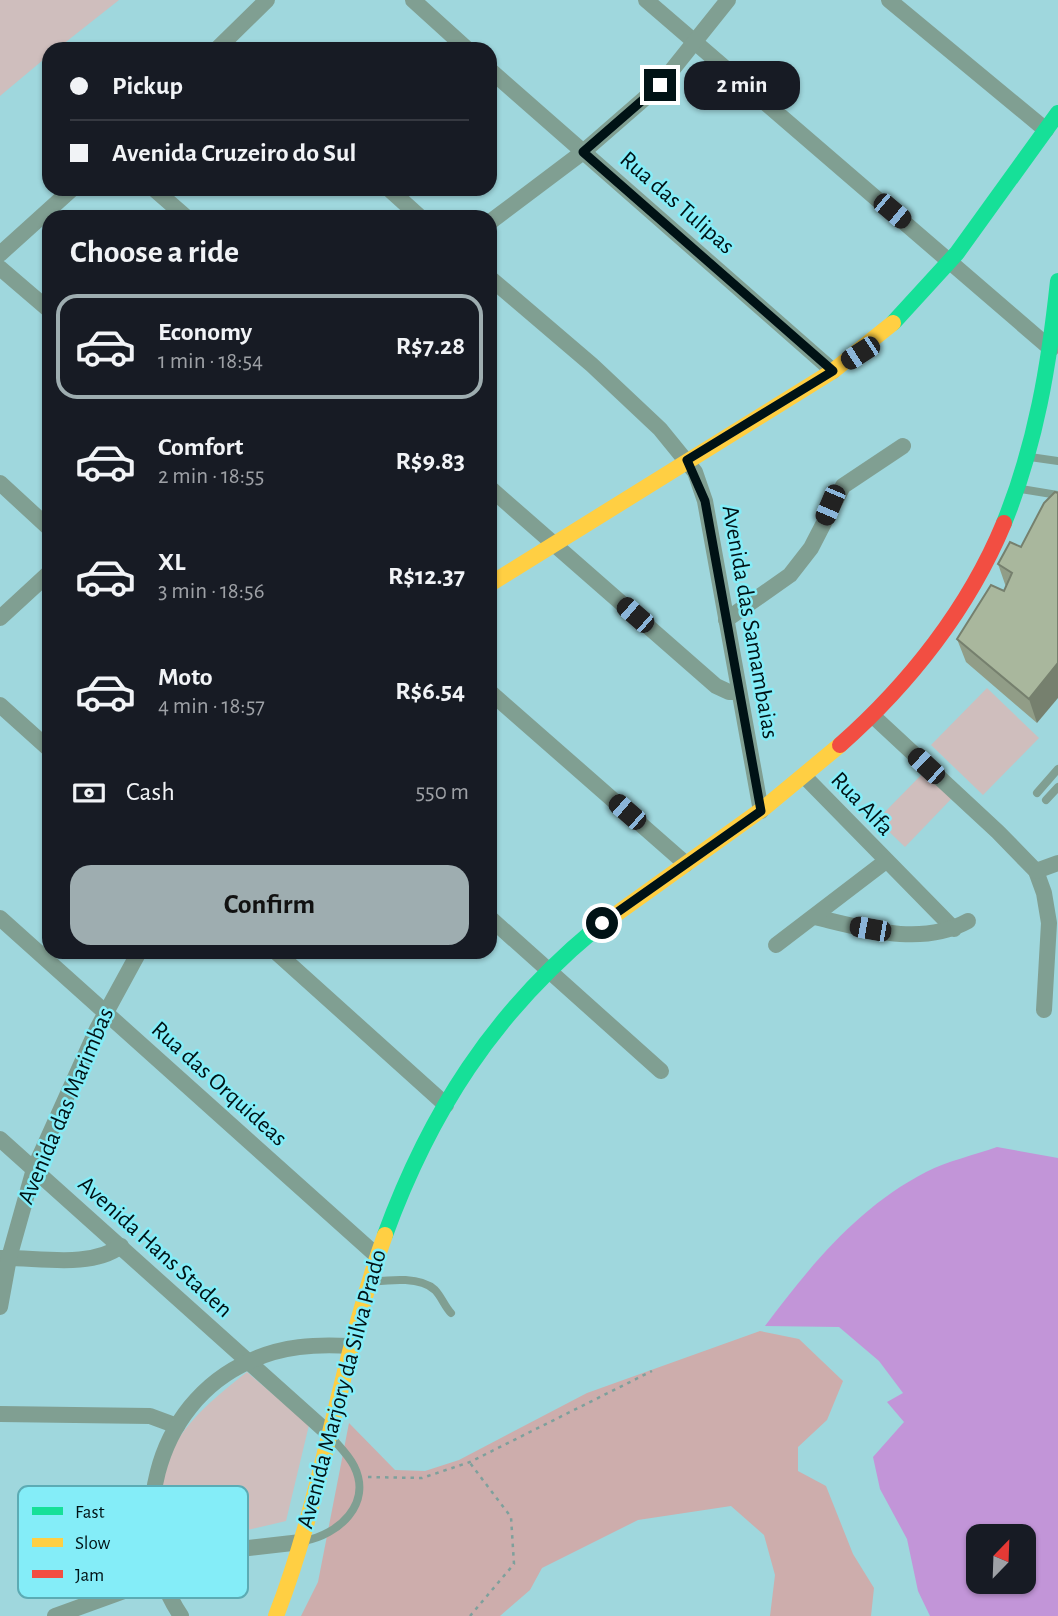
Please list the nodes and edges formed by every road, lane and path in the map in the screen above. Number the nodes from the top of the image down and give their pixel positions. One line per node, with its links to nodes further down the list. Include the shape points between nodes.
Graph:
1 (267, 0): 6 (street)
2 (413, 0): 7 (street)
3 (646, 0): 8 (street)
4 (728, 0): 8 (street)
5 (889, 0): 11 (street)
6 (228, 42)
7 (459, 42)
8 (696, 44): 12 (street, via 660,85); 22 (street)
9 (497, 76): 12 (street, Rua das Tulipas)
10 (1058, 113): 11 (main road)
11 (1046, 130): 22 (main road)
12 (583, 152): 20 (street); 28 (street, Rua das Tulipas)
13 (64, 196): 16 (street)
14 (162, 196): 17 (street)
15 (397, 196): 18 (street)
16 (49, 210)
17 (178, 210)
18 (412, 210)
19 (42, 216): 21 (street)
20 (497, 217)
21 (0, 254)
22 (952, 261): 27 (street); 28 (main road, via 886,333)
23 (0, 268): 26 (street)
24 (1058, 281): 27 (main road, Avenida Marjory da Silva Prado)
25 (497, 284): 31 (street, Avenida das Samambaias, via 631,401)
26 (42, 304)
27 (1051, 349): 30 (main road, Avenida Marjory da Silva Prado)
28 (833, 371): 31 (main road)
29 (903, 446): 42 (street, via 843,486 811,548 790,575)
30 (1027, 456): 32 (lane); 34 (main road, Avenida Marjory da Silva Prado)
31 (687, 460): 38 (main road); 42 (street, Avenida das Samambaias, via 705,501)
32 (1058, 461)
33 (0, 483): 37 (street)
34 (1018, 489): 36 (lane); 46 (main road, Avenida Marjory da Silva Prado, via 948,635)
35 (497, 494): 38 (street)
36 (1058, 495)
37 (42, 522)
38 (554, 545): 40 (main road); 43 (street, via 716,686)
39 (42, 579): 41 (street)
40 (497, 580)
41 (0, 618)
42 (726, 620): 43 (street, Avenida das Samambaias)
43 (738, 692): 53 (street, Avenida das Samambaias)
44 (497, 698): 56 (street)
45 (0, 705): 47 (street)
46 (873, 716): 49 (main road, Avenida Marjory da Silva Prado); 57 (street, via 1005,833)
47 (42, 743)
48 (1058, 769): 51 (lane)
49 (806, 778): 53 (main road, Avenida Marjory da Silva Prado); 54 (street, Rua Alfa)
50 (1058, 787): 52 (lane)
51 (1037, 793)
52 (1046, 800)
53 (761, 811): 56 (main road, Avenida Marjory da Silva Prado)
54 (886, 861): 58 (street, Rua Alfa); 58 (street, Rua Alfa, via 961,925 935,935 915,935)
55 (1058, 863): 57 (street)
56 (686, 864): 67 (main road, Avenida Marjory da Silva Prado, via 621,907)
57 (1036, 872): 66 (street, via 1048,908)
58 (816, 917): 61 (street, Rua Alfa)
59 (0, 918): 62 (street, Rua das Orquideas)
60 (497, 924): 67 (street)
61 (776, 946)
62 (42, 956)
63 (45, 959): 69 (street, Rua das Orquideas)
64 (135, 959): 69 (street, Avenida das Marimbas)
65 (284, 959): 71 (street)
66 (1053, 962): 68 (street)
67 (547, 970): 70 (street); 71 (main road, Avenida Marjory da Silva Prado, via 490,1035)
68 (1044, 1010)
69 (105, 1013): 73 (street, Avenida das Marimbas); 75 (street, Rua das Orquideas)
70 (661, 1072)
71 (446, 1105): 75 (main road, Avenida Marjory da Silva Prado)
72 (0, 1139): 73 (street, Avenida Hans Staden)
73 (34, 1169): 74 (street, Avenida Hans Staden); 76 (street, Avenida das Marimbas)
74 (121, 1247): 76 (street, via 93,1259); 81 (street, Avenida Hans Staden)
75 (376, 1255): 77 (main road, Avenida Marjory da Silva Prado)
76 (5, 1258): 78 (street, Avenida das Marimbas)
77 (368, 1283): 79 (lane, via 390,1279 435,1289); 80 (main road, Avenida Marjory da Silva Prado)
78 (0, 1307)
79 (451, 1313)
80 (350, 1346): 81 (street, via 297,1346); 85 (main road, Avenida Marjory da Silva Prado)
81 (249, 1361): 84 (street, via 208,1388); 85 (street, Avenida Hans Staden)
82 (652, 1371): 86 (path)
83 (0, 1414): 84 (street, via 150,1416)
84 (177, 1426): 88 (street, via 159,1464)
85 (328, 1433): 87 (lane); 89 (main road, Avenida Marjory da Silva Prado)
86 (470, 1462): 87 (path, via 422,1478); 96 (path, via 511,1517 514,1564)
87 (358, 1476): 89 (lane, via 355,1504 341,1527)
88 (155, 1486)
89 (301, 1542): 90 (street); 95 (main road, Avenida Marjory da Silva Prado)
90 (248, 1548)
91 (110, 1598): 93 (street)
92 (172, 1598): 94 (street)
93 (55, 1616)
94 (181, 1616)
95 (276, 1616)
96 (470, 1616)

